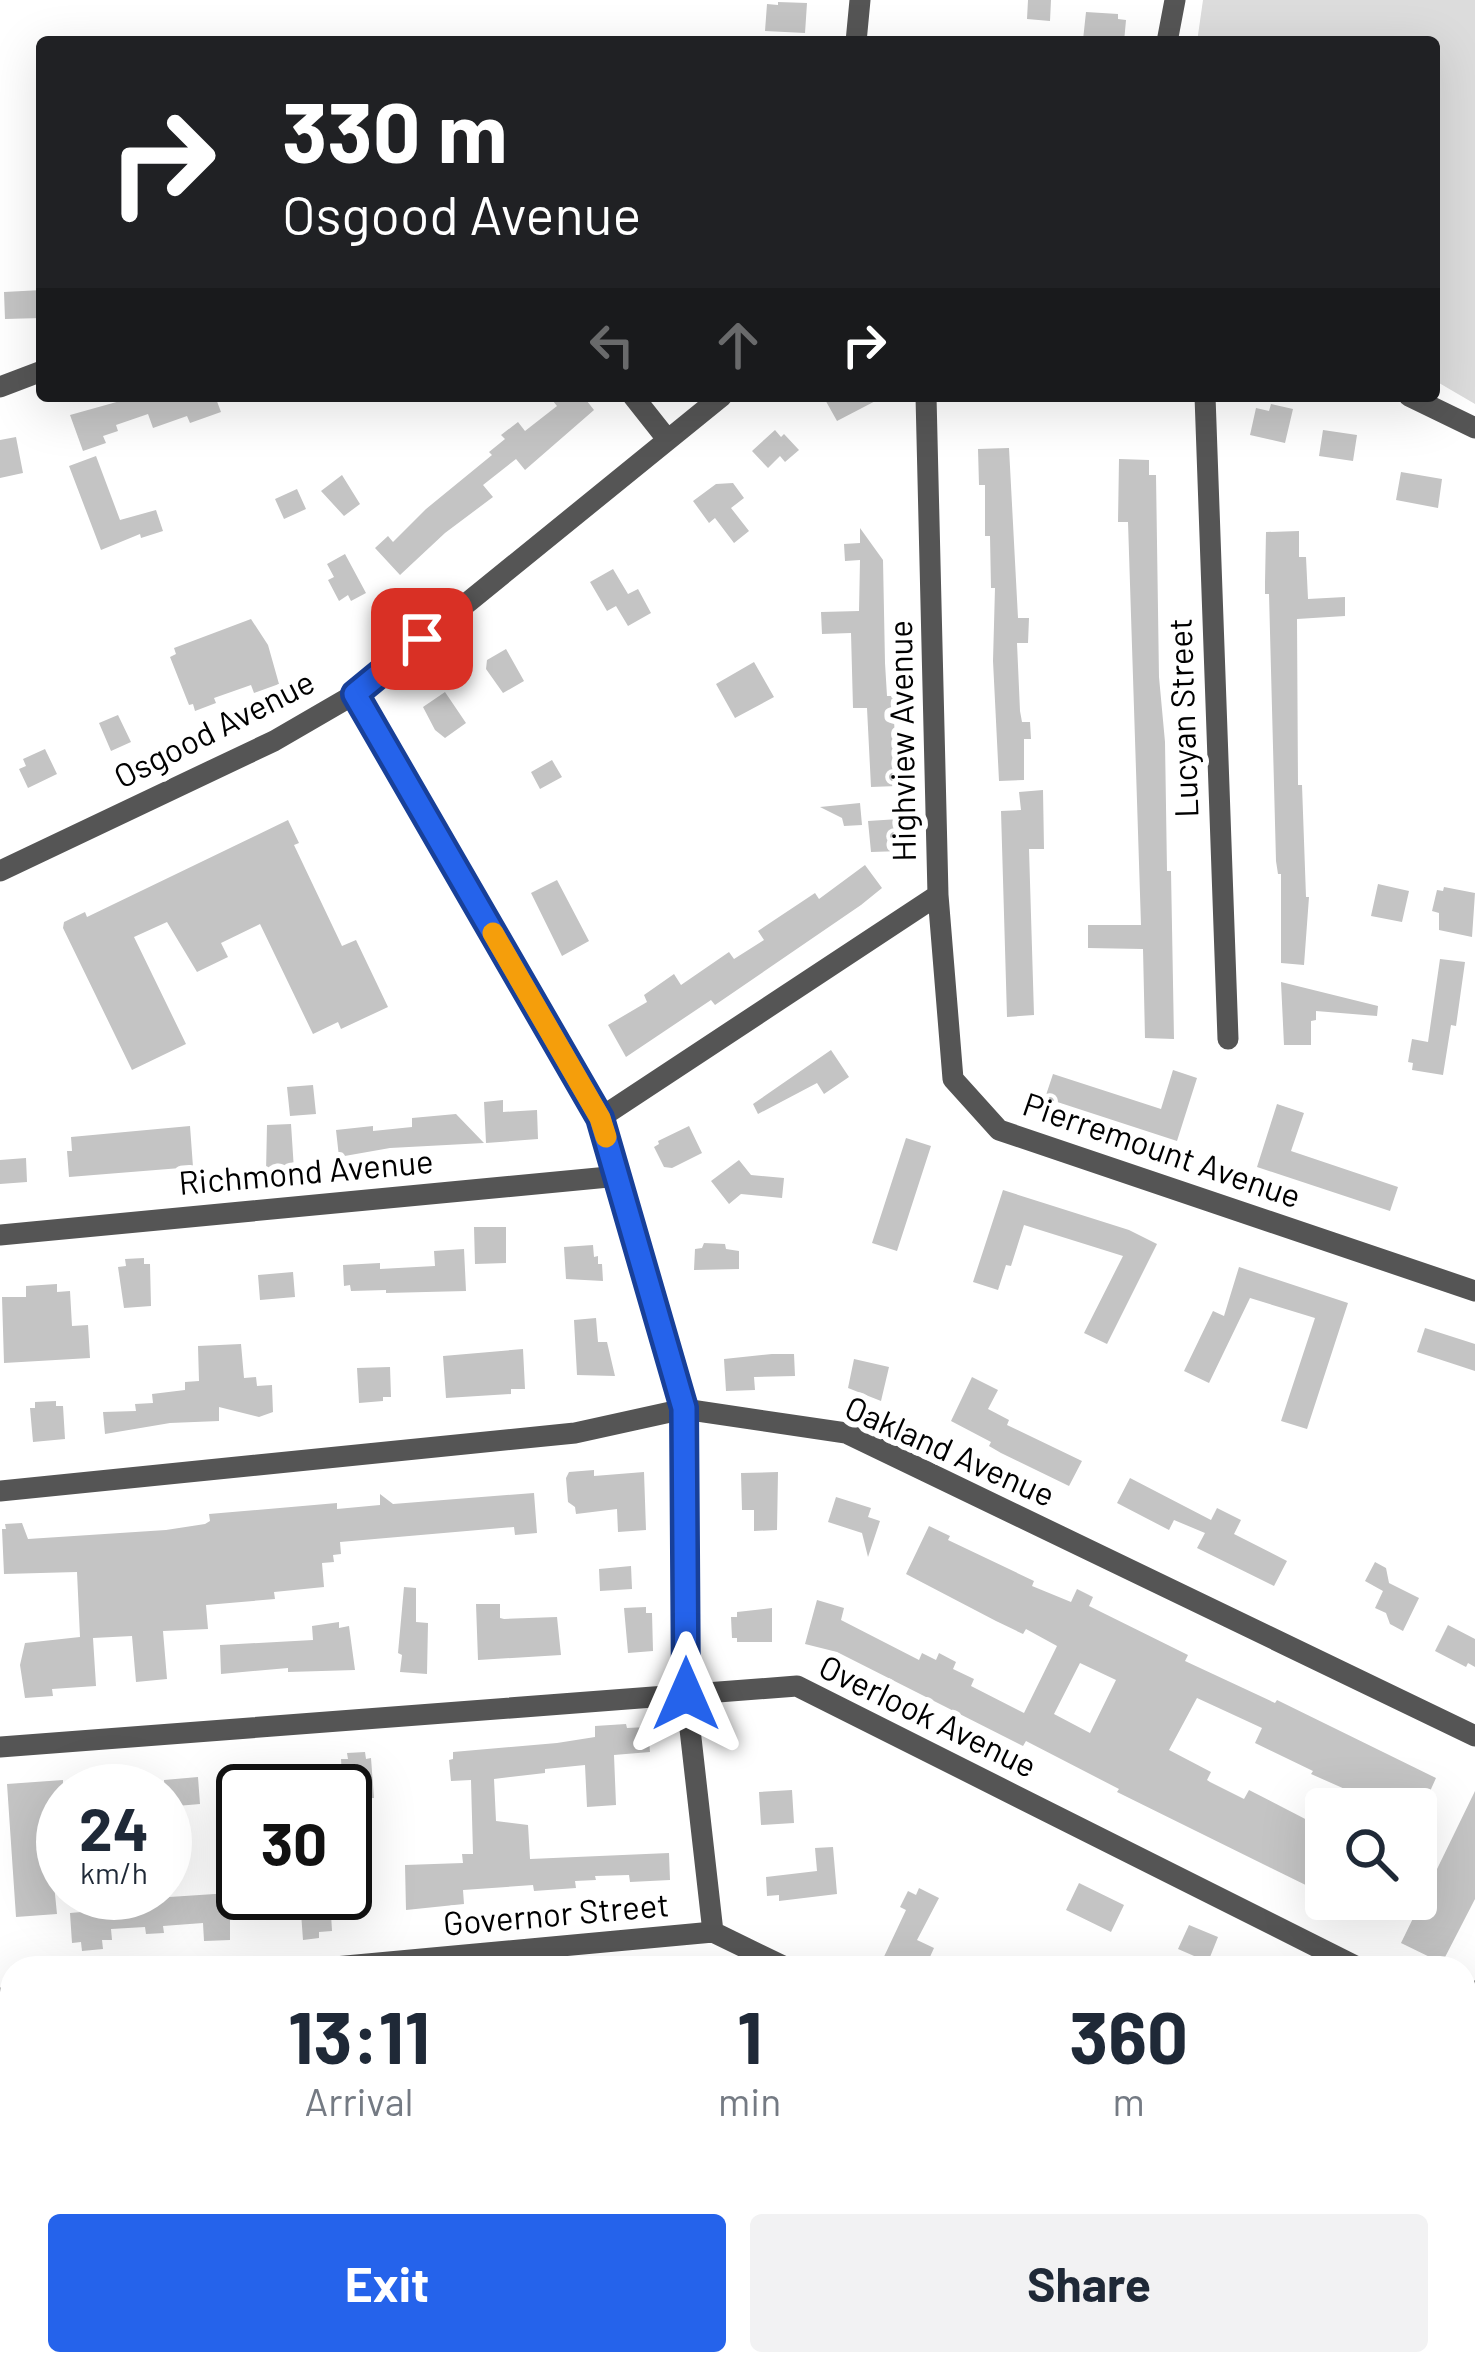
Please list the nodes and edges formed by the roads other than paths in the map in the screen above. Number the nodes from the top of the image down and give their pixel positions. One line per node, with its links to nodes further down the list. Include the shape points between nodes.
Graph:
1 (860, 0): 3 (street)
2 (1174, 0): 4 (street)
3 (857, 36)
4 (1168, 36)
5 (36, 373): 6 (street)
6 (0, 387)
7 (638, 402): 13 (street)
8 (714, 402): 13 (street, Osgood Avenue)
9 (926, 402): 16 (street, Highview Avenue)
10 (1205, 402): 17 (street, Lucyan Street)
11 (1421, 402): 12 (street)
12 (1475, 428)
13 (668, 439): 14 (street, Osgood Avenue)
14 (355, 694): 15 (street, Osgood Avenue); 18 (street)
15 (0, 871)
16 (938, 895): 18 (street, Highview Avenue); 21 (street, Pierremount Avenue, via 953,1079 999,1130)
17 (1228, 1039)
18 (600, 1118): 19 (street)
19 (619, 1176): 20 (street, Richmond Avenue); 22 (street)
20 (0, 1234)
21 (1475, 1291)
22 (684, 1408): 23 (street, Oakland Avenue, via 574,1433); 24 (street); 25 (street, Oakland Avenue, via 846,1433)
23 (0, 1491)
24 (686, 1694): 26 (street, Overlook Avenue); 27 (street); 30 (street, Overlook Avenue, via 797,1686)
25 (1475, 1736)
26 (0, 1747)
27 (713, 1932): 28 (street, Governor Street); 29 (street, Governor Street)
28 (454, 1956)
29 (762, 1956)
30 (1335, 1956)

